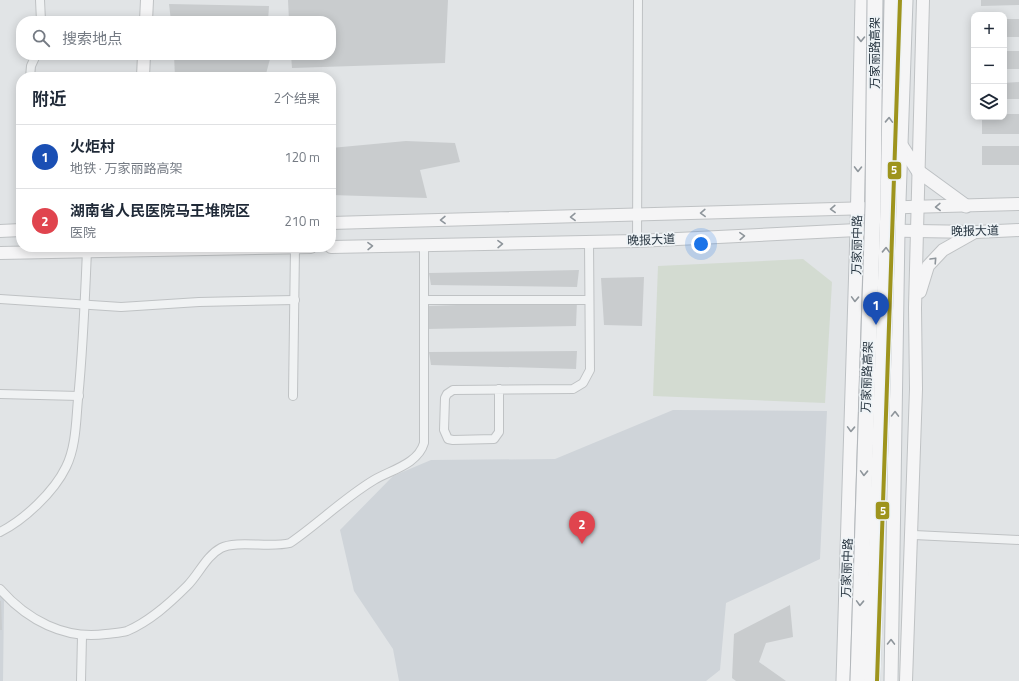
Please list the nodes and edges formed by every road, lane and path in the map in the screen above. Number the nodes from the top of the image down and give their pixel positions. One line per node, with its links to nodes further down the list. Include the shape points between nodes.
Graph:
1 (40, 0): 9 (street)
2 (147, 0): 10 (main road)
3 (638, 0): 22 (street)
4 (862, 0): 20 (main road, 万家丽中路, one-way to 20)
5 (875, 0): 56 (highway, 万家丽路高架, one-way to 56, bridge, via 873,206)
6 (892, 0): 57 (highway, 万家丽路高架, one-way to 6, bridge, via 888,207)
7 (906, 0): 15 (main road)
8 (923, 0): 16 (main road, via 922,104)
9 (41, 16)
10 (146, 16)
11 (34, 60): 13 (street)
12 (144, 60): 14 (main road)
13 (30, 72)
14 (143, 72)
15 (901, 146): 16 (main road); 21 (main road)
16 (918, 171): 18 (main road); 19 (main road)
17 (1019, 204): 18 (main road, 晚报大道)
18 (966, 206): 19 (main road, 晚报大道, one-way to 19)
19 (918, 207): 21 (main road, 晚报大道); 27 (main road)
20 (858, 208): 21 (main road, 晚报大道); 22 (main road, 晚报大道, one-way to 22); 25 (main road, 万家丽中路)
21 (900, 208): 26 (main road)
22 (638, 216): 23 (main road, 晚报大道, one-way to 23); 32 (street)
23 (336, 223)
24 (16, 230): 29 (main road)
25 (857, 230): 26 (main road, 晚报大道); 32 (main road, 晚报大道, one-way to 25); 55 (main road, 万家丽中路, one-way to 55)
26 (898, 230): 27 (main road, 晚报大道); 58 (main road, one-way to 26)
27 (918, 230): 30 (main road, 晚报大道); 44 (main road)
28 (1019, 230): 30 (main road, 晚报大道)
29 (0, 231)
30 (976, 232): 44 (main road, one-way to 30, via 928,266 943,250)
31 (589, 242): 32 (main road, 晚报大道); 33 (main road, 晚报大道, one-way to 31); 42 (street)
32 (637, 242)
33 (424, 245): 34 (main road, 晚报大道, one-way to 33); 41 (street)
34 (336, 247)
35 (29, 252): 38 (main road)
36 (87, 252): 43 (street)
37 (295, 252): 40 (street)
38 (0, 253)
39 (0, 299): 43 (street)
40 (295, 300): 43 (street, via 121,307); 48 (street)
41 (424, 300): 42 (street); 53 (street, via 424,443 418,455 373,481 290,543 222,547 213,554 189,585 140,625 125,632)
42 (590, 300): 45 (street, via 590,370 583,383 572,389)
43 (85, 306): 47 (street)
44 (915, 308): 59 (main road, via 916,389)
45 (500, 389): 45 (street, via 450,391 445,398 444,430 448,439 494,438 499,432)
46 (0, 394): 47 (street)
47 (78, 396): 49 (street, via 75,433 66,467 47,495 12,526)
48 (293, 396)
49 (0, 532)
50 (914, 535): 51 (street)
51 (1019, 540)
52 (0, 589): 53 (street, via 8,598 52,628)
53 (82, 636): 54 (street)
54 (81, 681)
55 (843, 681)
56 (858, 681)
57 (872, 681)
58 (891, 681)
59 (906, 681)

